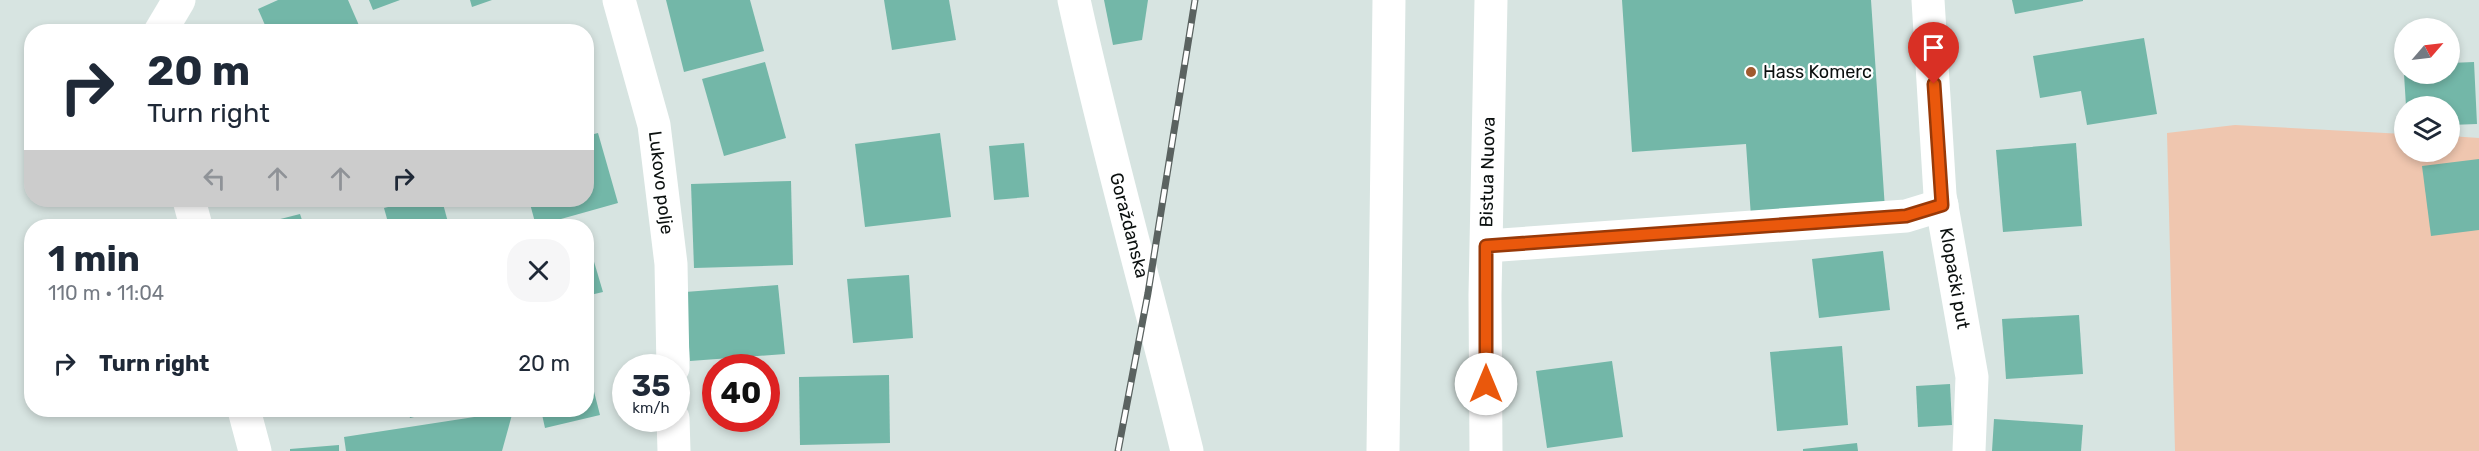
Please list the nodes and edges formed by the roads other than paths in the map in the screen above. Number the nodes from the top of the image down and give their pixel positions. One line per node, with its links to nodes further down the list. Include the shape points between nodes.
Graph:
1 (178, 0): 7 (main road)
2 (619, 0): 10 (main road, Lukovo polje, via 654,125 671,264)
3 (1074, 0): 15 (main road, Goraždanska)
4 (1389, 0): 16 (main road)
5 (1491, 0): 9 (main road, Bistua Nuova)
6 (1928, 0): 8 (main road, Klopački put)
7 (164, 24)
8 (1942, 205): 9 (main road, via 1906,216); 18 (main road, Klopački put, via 1972,377)
9 (1486, 246): 17 (main road, Bistua Nuova)
10 (673, 354)
11 (246, 417): 13 (main road)
12 (673, 432): 14 (main road)
13 (255, 451)
14 (674, 451)
15 (1187, 451)
16 (1383, 451)
17 (1486, 451)
18 (1969, 451)

